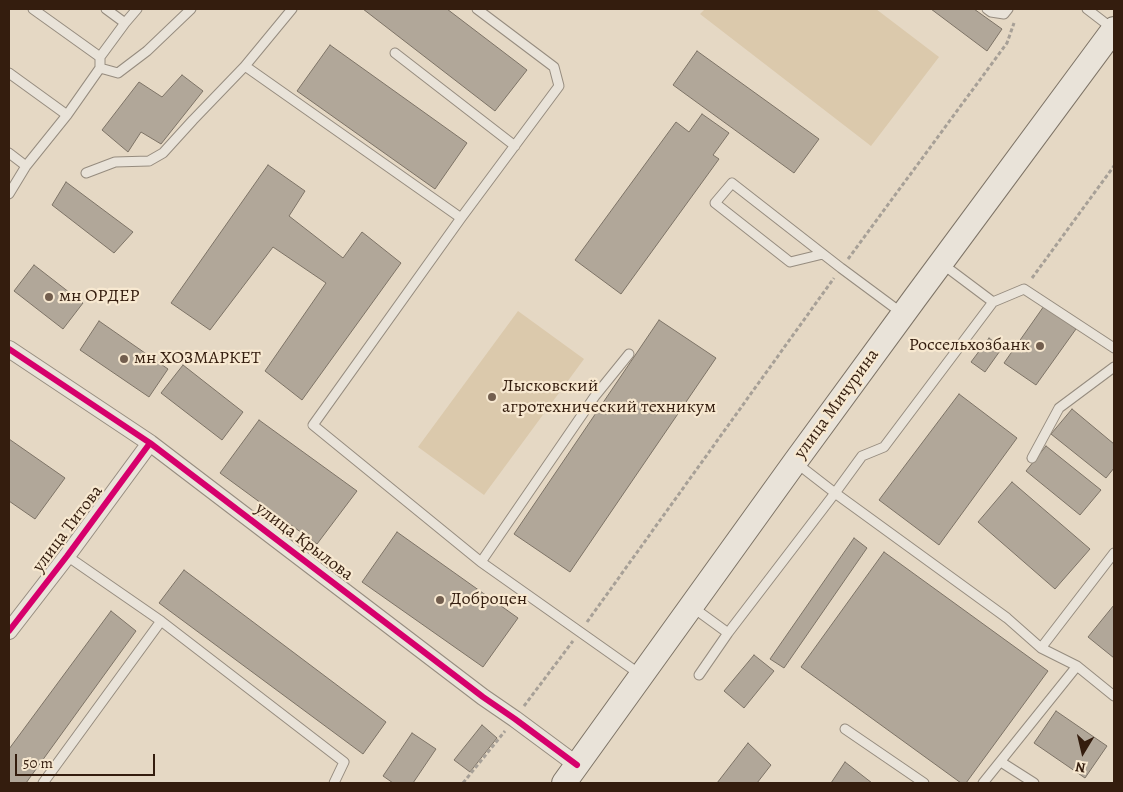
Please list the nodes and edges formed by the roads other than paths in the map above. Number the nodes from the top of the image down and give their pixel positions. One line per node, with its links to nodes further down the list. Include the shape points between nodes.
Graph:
1 (33, 9): 13 (lane)
2 (106, 9): 10 (lane)
3 (137, 9): 10 (lane)
4 (191, 9): 15 (lane, via 147,51 118,73)
5 (292, 9): 14 (lane)
6 (477, 9): 18 (lane, via 554,67 559,86)
7 (987, 9): 8 (lane, via 1004,14)
8 (1008, 9)
9 (1087, 9): 11 (lane)
10 (125, 23): 13 (lane)
11 (1114, 29): 25 (main road, улица Мичурина)
12 (395, 53): 18 (lane)
13 (100, 57): 15 (lane)
14 (245, 66): 21 (lane, via 163,153 149,161 115,162); 23 (lane)
15 (100, 68): 17 (lane)
16 (9, 73): 17 (lane)
17 (67, 115): 20 (lane)
18 (515, 146): 23 (lane)
19 (9, 153): 20 (lane)
20 (26, 166): 22 (lane)
21 (86, 173)
22 (9, 194)
23 (461, 218): 38 (lane, via 313,425)
24 (824, 254): 24 (lane, via 732,183 715,203 790,262); 27 (lane)
25 (941, 263): 26 (lane); 27 (main road, улица Мичурина)
26 (993, 302): 28 (lane, via 1024,289); 35 (lane, via 884,447 862,456)
27 (904, 314): 34 (main road, улица Мичурина)
28 (1114, 348)
29 (9, 349): 32 (street, улица Крылова)
30 (629, 354): 38 (lane, via 595,396)
31 (1114, 367): 33 (lane, via 1059,408)
32 (150, 443): 37 (street, улица Титова); 50 (street, улица Крылова, via 515,719)
33 (1032, 458)
34 (795, 462): 35 (lane); 39 (main road, улица Мичурина)
35 (835, 493): 42 (lane); 43 (lane, via 1007,618)
36 (1114, 553): 43 (lane)
37 (68, 556): 40 (lane); 41 (street, улица Титова)
38 (481, 562): 46 (lane)
39 (691, 606): 42 (lane); 46 (main road, улица Мичурина)
40 (161, 620): 51 (lane); 52 (lane, via 344,762)
41 (9, 631)
42 (728, 633): 45 (lane)
43 (1041, 648): 44 (lane)
44 (1076, 666): 47 (lane); 49 (lane)
45 (699, 675)
46 (642, 676): 50 (main road, улица Мичурина)
47 (1114, 696)
48 (845, 729): 53 (lane)
49 (1001, 762): 54 (lane); 55 (lane)
50 (570, 774)
51 (43, 783)
52 (334, 783)
53 (924, 783)
54 (983, 783)
55 (1034, 783)

